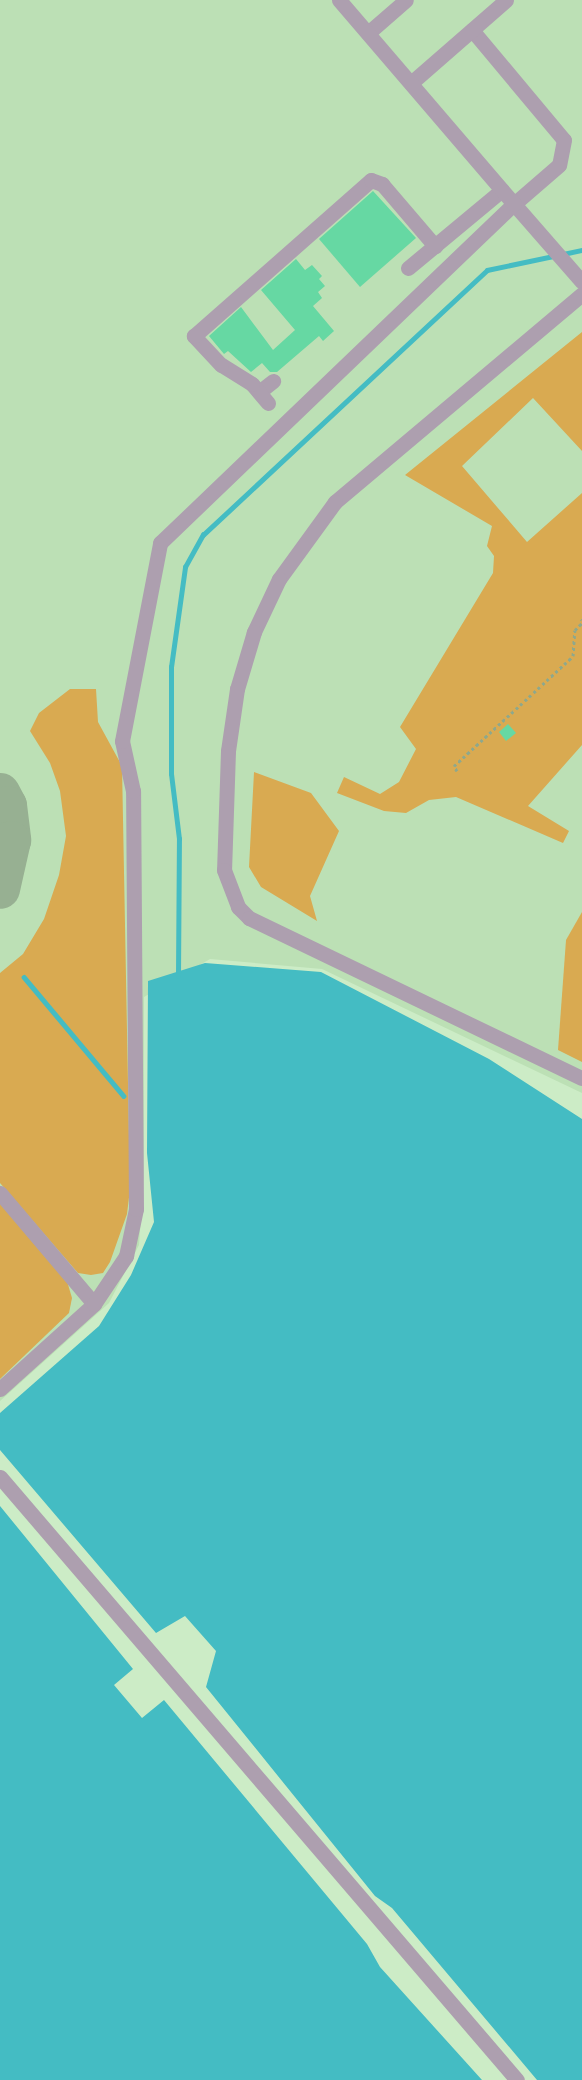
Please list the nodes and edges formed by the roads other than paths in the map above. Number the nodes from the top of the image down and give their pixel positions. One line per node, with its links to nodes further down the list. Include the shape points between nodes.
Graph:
1 (339, 0): 5 (lane)
2 (406, 0): 5 (lane)
3 (506, 0): 4 (lane)
4 (472, 30): 6 (lane); 8 (lane, via 564,140 559,165)
5 (368, 33): 6 (lane)
6 (411, 83): 7 (lane)
7 (502, 190): 8 (lane); 9 (lane)
8 (514, 204): 11 (lane); 16 (lane, via 160,543 122,741 133,791 136,1209 126,1256)
9 (435, 246): 10 (lane); 13 (lane, via 382,184 371,180 194,336 221,365 264,398)
10 (408, 268)
11 (578, 277)
12 (582, 294): 14 (lane, via 335,502 279,579 254,632 237,689 228,751 224,870 238,907 249,918)
13 (273, 381)
14 (582, 1078)
15 (0, 1193): 16 (lane)
16 (94, 1304): 17 (lane)
17 (0, 1389)
18 (0, 1477): 19 (lane)
19 (517, 2080)

